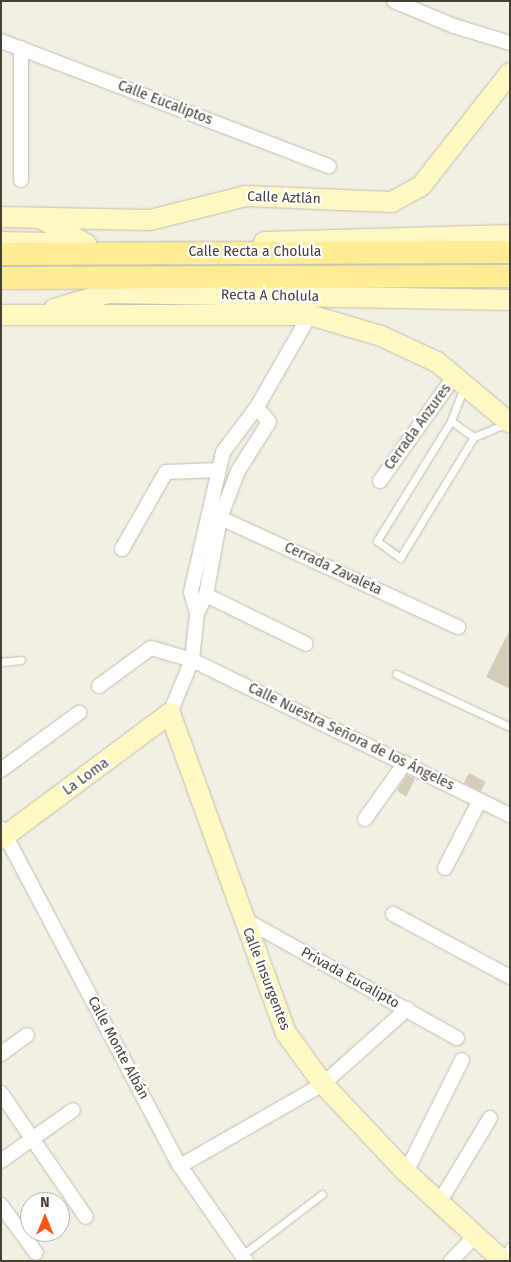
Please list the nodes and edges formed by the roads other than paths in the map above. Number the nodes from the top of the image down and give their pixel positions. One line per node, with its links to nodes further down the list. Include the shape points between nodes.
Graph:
1 (394, 1): 3 (street, via 454,26)
2 (1, 41): 4 (street, Calle Eucaliptos)
3 (510, 43)
4 (21, 48): 6 (street, Calle Eucaliptos); 7 (street)
5 (510, 73): 9 (main road, Calle Aztlán, via 422,186 392,202 246,196 150,220)
6 (329, 166)
7 (21, 180)
8 (1, 217): 9 (main road, Calle Aztlán)
9 (40, 218): 11 (main road)
10 (1, 242): 11 (main road)
11 (86, 244): 12 (main road)
12 (506, 244): 13 (main road, Calle Recta a Cholula)
13 (1, 254)
14 (506, 276): 15 (main road, Calle Recta a Cholula)
15 (1, 278)
16 (506, 300): 18 (main road, Recta A Cholula, via 108,292)
17 (1, 315): 18 (main road)
18 (33, 315): 19 (main road)
19 (310, 315): 20 (main road, via 381,336); 21 (street)
20 (460, 378): 22 (lane); 23 (main road); 26 (street, Cerrada Anzures)
21 (257, 407): 25 (street, via 223,452); 28 (street, via 269,422 238,471)
22 (451, 421): 24 (lane); 24 (lane, via 377,541 400,558)
23 (510, 423): 24 (lane)
24 (474, 437)
25 (218, 470): 27 (street); 29 (street, via 166,472)
26 (380, 480)
27 (207, 512): 28 (street, Cerrada Zavaleta); 31 (street, via 191,592)
28 (220, 518): 30 (street); 32 (street, Cerrada Zavaleta)
29 (122, 549)
30 (206, 595): 31 (street); 33 (street)
31 (197, 613): 35 (street)
32 (458, 627)
33 (306, 644)
34 (21, 660): 36 (lane)
35 (192, 660): 38 (street, Calle Nuestra Señora de los Ángeles, via 151,648); 40 (street); 42 (street, Calle Nuestra Señora de los Ángeles)
36 (1, 662)
37 (396, 674): 41 (lane)
38 (99, 686)
39 (79, 713): 43 (street)
40 (170, 714): 47 (main road, La Loma); 50 (main road, Calle Insurgentes)
41 (510, 727)
42 (405, 763): 44 (street, Calle Nuestra Señora de los Ángeles); 46 (street)
43 (1, 770)
44 (480, 800): 45 (street, Calle Nuestra Señora de los Ángeles); 48 (street)
45 (510, 815)
46 (365, 819)
47 (3, 834): 63 (street, Calle Monte Albán)
48 (445, 868)
49 (393, 914): 51 (street)
50 (243, 919): 52 (street, Privada Eucalipto); 57 (main road, Calle Insurgentes, via 286,1033)
51 (510, 977)
52 (406, 1009): 54 (street, Privada Eucalipto); 57 (street)
53 (27, 1035): 55 (street)
54 (457, 1038)
55 (1, 1054)
56 (462, 1060): 64 (street)
57 (323, 1084): 63 (street); 64 (main road, Calle Insurgentes)
58 (1, 1093): 61 (street)
59 (73, 1110): 61 (street)
60 (490, 1118): 66 (street)
61 (33, 1139): 62 (street); 68 (street)
62 (1, 1161)
63 (180, 1166): 72 (street, Calle Monte Albán)
64 (406, 1172): 66 (main road, Calle Insurgentes)
65 (322, 1194): 72 (lane)
66 (439, 1203): 69 (main road, Calle Insurgentes)
67 (1, 1205): 70 (street)
68 (86, 1218)
69 (476, 1235): 71 (main road, Calle Insurgentes); 73 (street)
70 (36, 1253)
71 (505, 1255)
72 (244, 1258)
73 (451, 1261)

